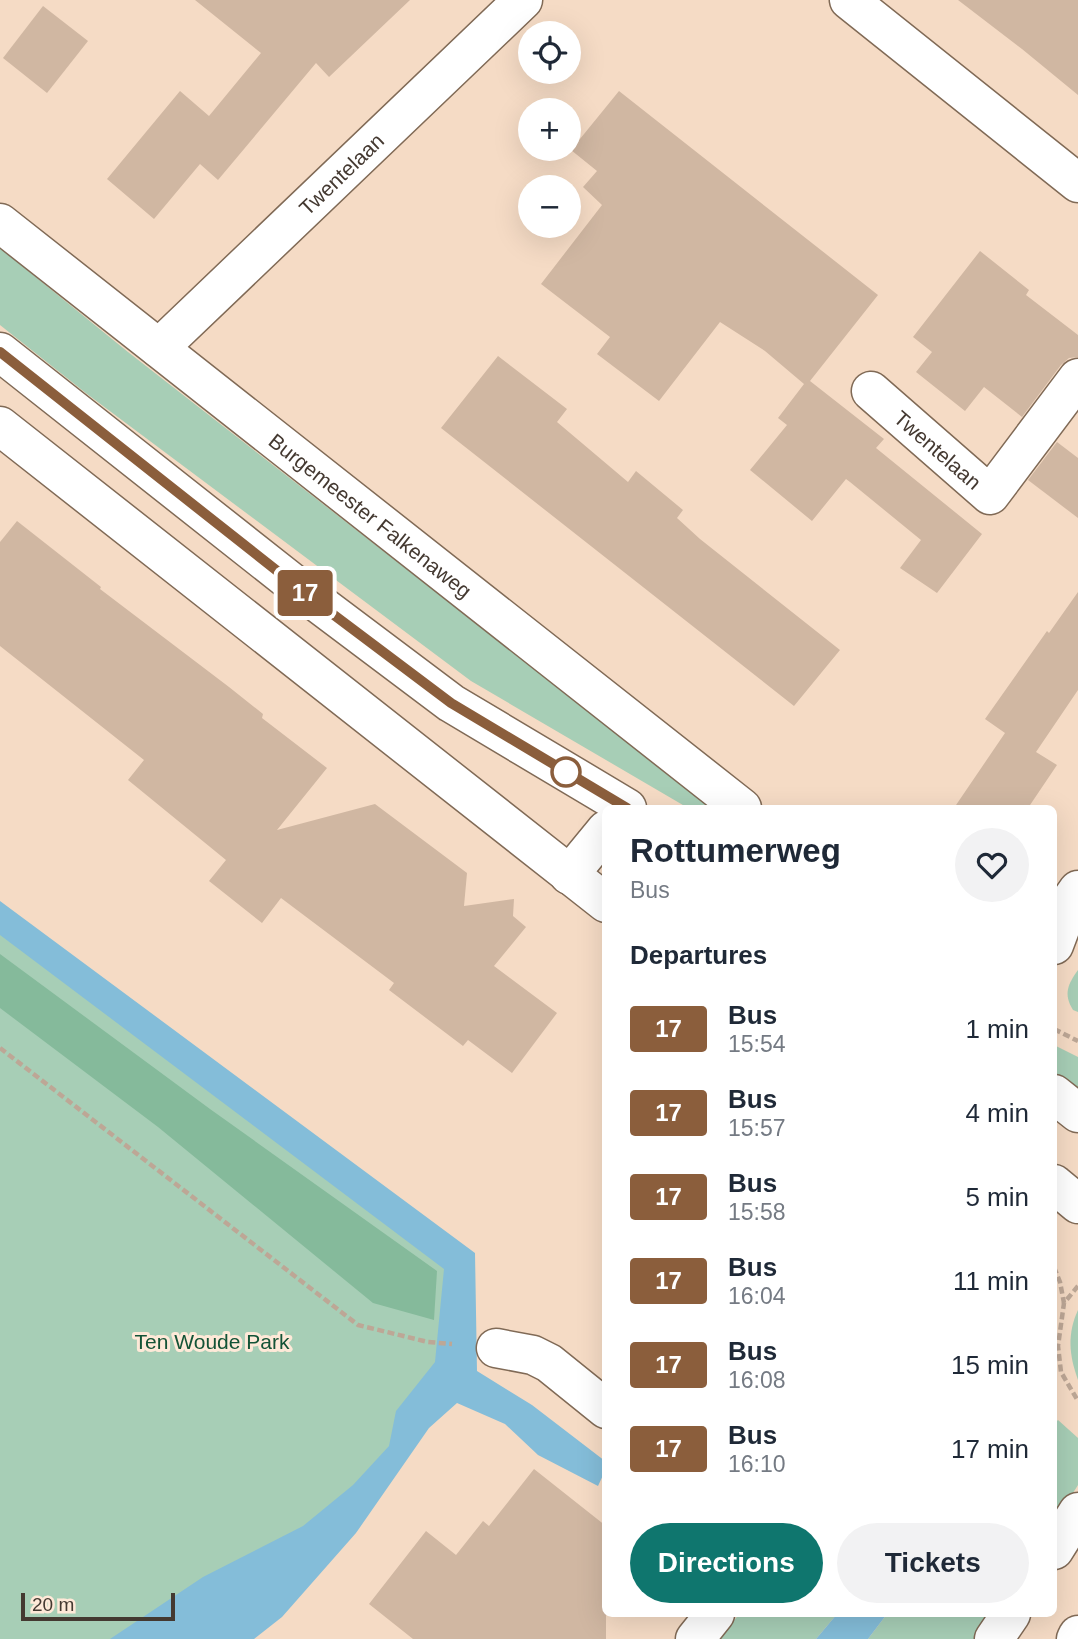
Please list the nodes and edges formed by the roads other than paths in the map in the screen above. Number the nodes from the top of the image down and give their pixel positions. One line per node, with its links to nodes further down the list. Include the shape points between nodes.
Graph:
1 (523, 0): 5 (street, Twentelaan)
2 (849, 0): 3 (street)
3 (1078, 183)
4 (0, 223): 5 (street, Burgemeester Falkenaweg)
5 (159, 348): 11 (street, Burgemeester Falkenaweg)
6 (0, 352): 10 (street, via 451,703)
7 (1078, 378): 8 (street, Twentelaan, via 990,495)
8 (871, 391)
9 (0, 426): 13 (street)
10 (606, 805)
11 (738, 805)
12 (602, 836): 13 (street)
13 (569, 875): 15 (street)
14 (1078, 890): 16 (street)
15 (602, 901)
16 (1057, 937)
17 (1057, 1096): 18 (street)
18 (1078, 1113)
19 (1057, 1186): 20 (street)
20 (1078, 1204)
21 (496, 1348): 22 (street, via 549,1363)
22 (602, 1406)
23 (1078, 1512): 24 (street)
24 (1057, 1545)
25 (713, 1617): 27 (street)
26 (1009, 1617): 28 (street)
27 (695, 1639)
28 (994, 1639)

